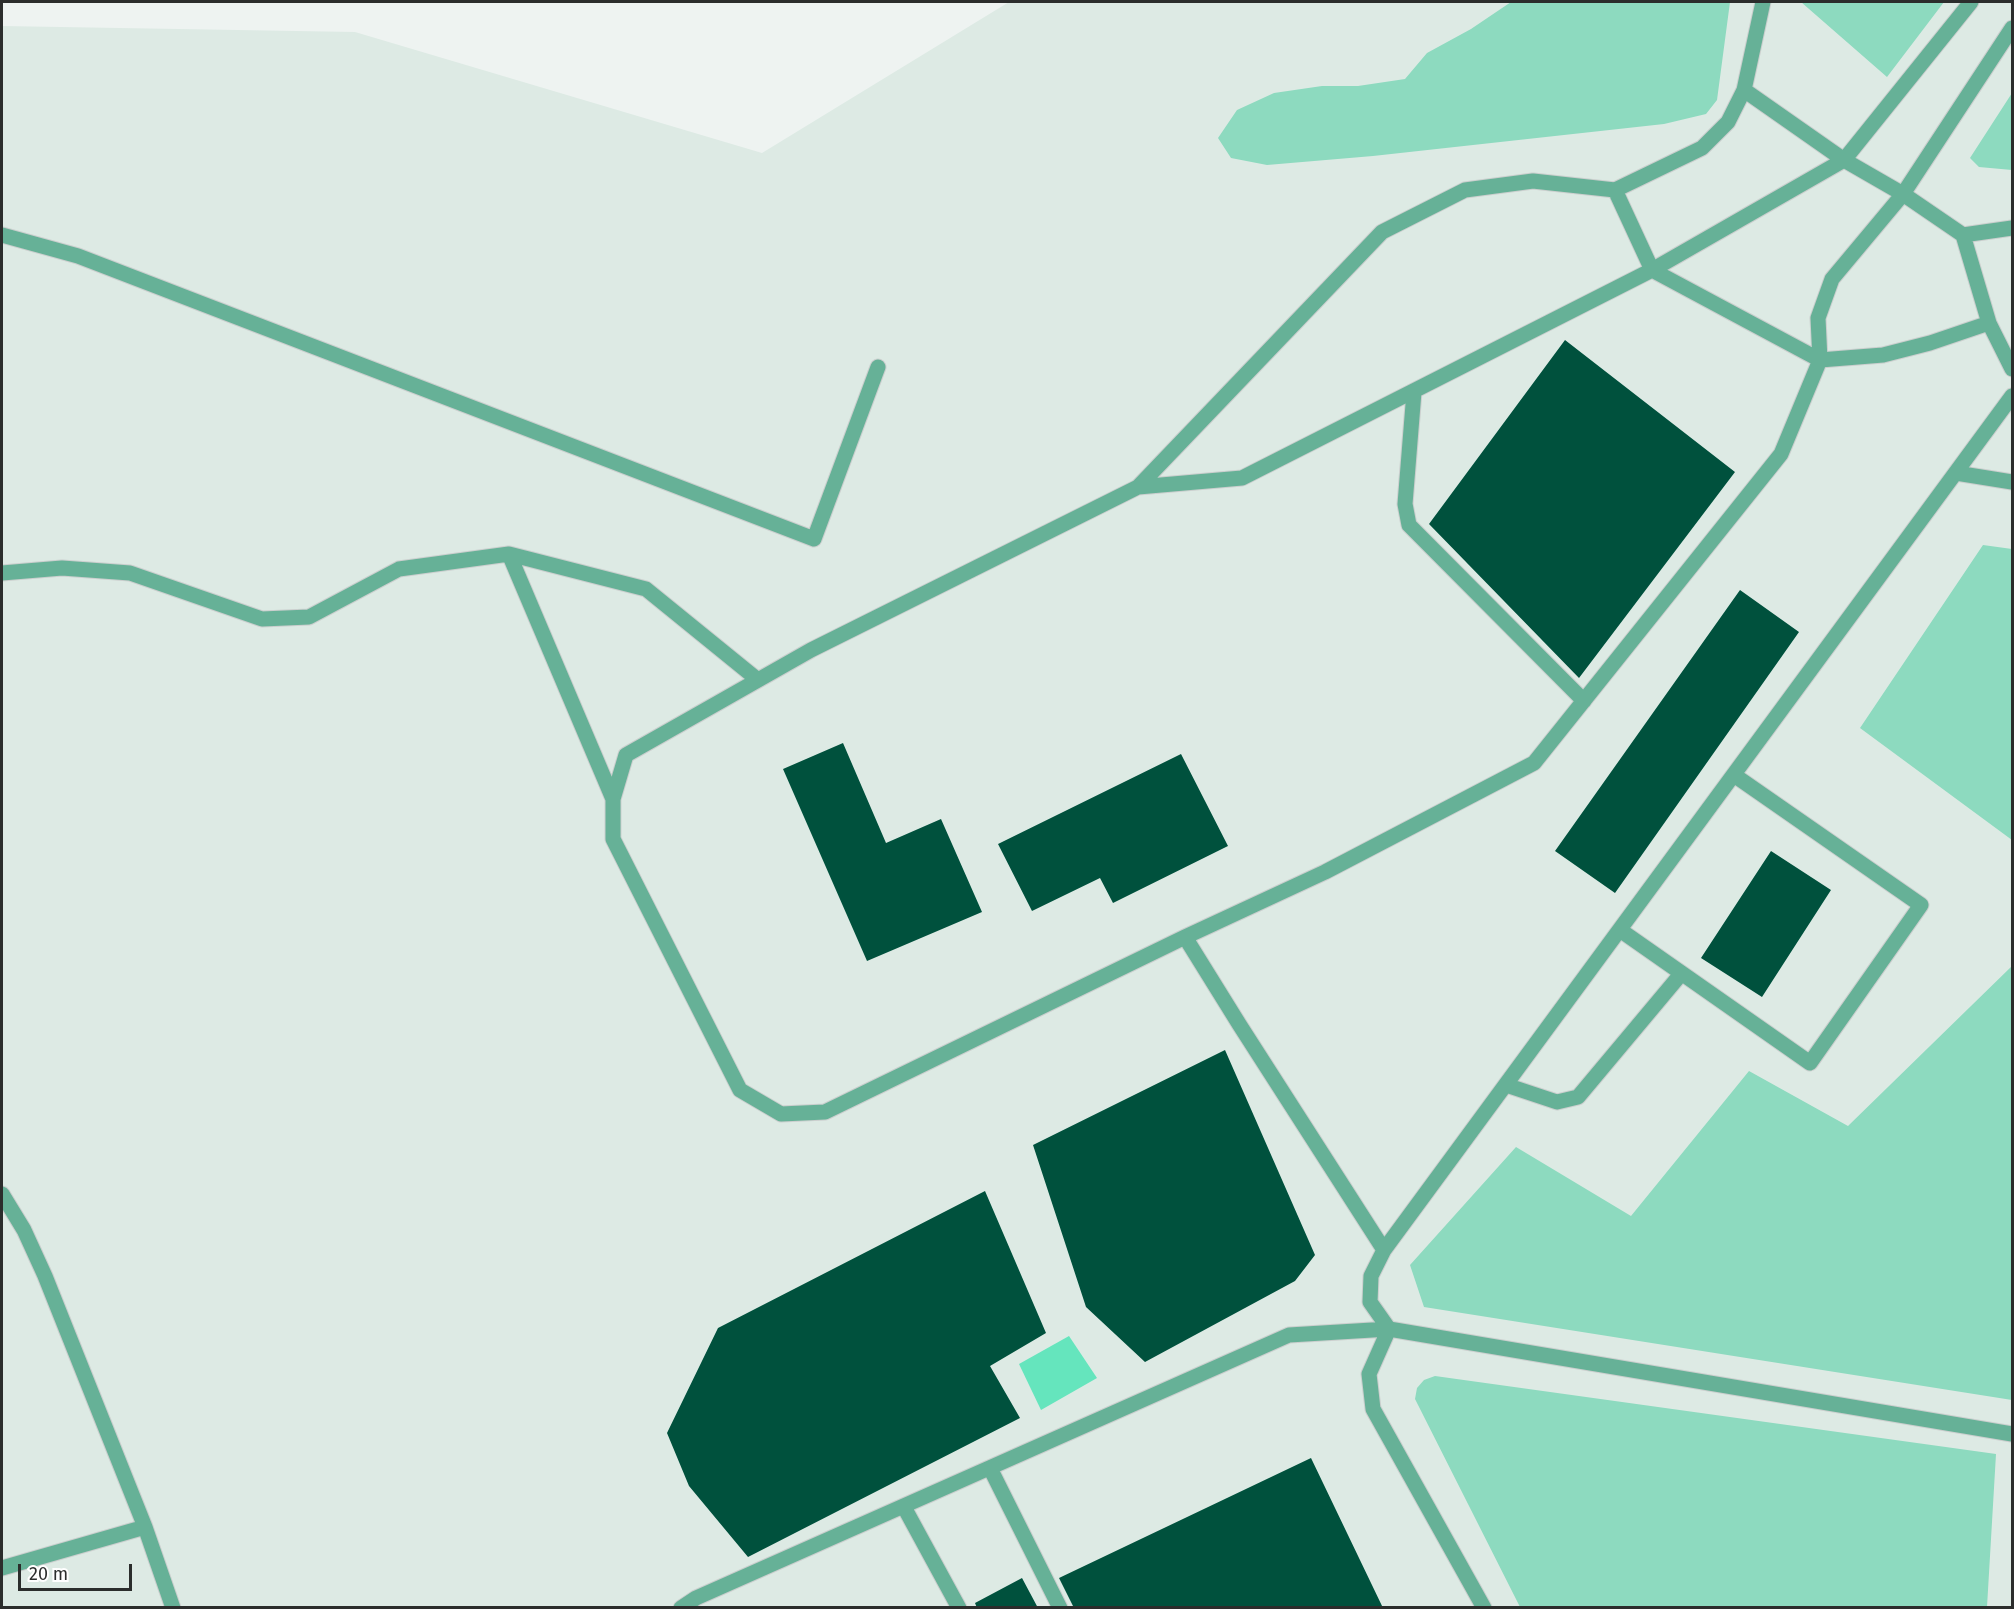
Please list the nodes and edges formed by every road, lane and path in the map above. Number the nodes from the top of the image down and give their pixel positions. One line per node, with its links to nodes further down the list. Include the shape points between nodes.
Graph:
1 (1763, 2): 4 (lane)
2 (1971, 2): 5 (lane)
3 (2013, 28): 7 (lane)
4 (1744, 90): 5 (lane); 6 (lane, via 1728,122 1702,148)
5 (1844, 160): 7 (lane); 11 (lane)
6 (1615, 190): 11 (lane); 20 (lane, via 1533,181 1465,190 1383,232)
7 (1903, 194): 9 (lane); 13 (lane, via 1832,279 1818,318)
8 (2013, 228): 9 (lane)
9 (1963, 235): 12 (lane)
10 (2, 236): 14 (lane, via 78,256 814,539)
11 (1652, 270): 13 (lane); 16 (lane)
12 (1989, 323): 13 (lane, via 1884,355); 15 (lane)
13 (1820, 360): 24 (lane, via 1781,454)
14 (878, 367)
15 (2013, 369)
16 (1414, 392): 20 (lane, via 1242,478); 24 (lane, via 1405,504 1409,525)
17 (2013, 396): 18 (lane)
18 (1956, 473): 19 (lane); 25 (lane)
19 (2013, 482)
20 (1138, 487): 23 (lane)
21 (509, 554): 22 (lane, via 399,569 309,617 262,619 130,573 62,568); 23 (lane, via 646,589); 26 (lane)
22 (2, 573)
23 (758, 680): 26 (lane, via 626,755)
24 (1584, 701): 28 (lane, via 1534,763 1325,872)
25 (1734, 775): 27 (lane); 29 (lane, via 1922,905 1810,1063)
26 (613, 799): 28 (lane, via 613,839 740,1090 781,1114 825,1112)
27 (1620, 930): 29 (lane); 30 (lane)
28 (1185, 936): 32 (lane)
29 (1681, 974): 30 (lane, via 1578,1097 1557,1102)
30 (1506, 1084): 32 (lane)
31 (2, 1194): 37 (lane, via 45,1276)
32 (1384, 1250): 33 (lane, via 1371,1276 1370,1302)
33 (1389, 1329): 34 (lane); 35 (lane, via 1289,1335); 43 (lane, via 1369,1374 1373,1409)
34 (2013, 1434)
35 (990, 1468): 36 (lane); 42 (lane)
36 (904, 1507): 40 (lane); 41 (lane)
37 (145, 1527): 38 (lane); 39 (lane)
38 (2, 1568)
39 (173, 1608)
40 (681, 1608)
41 (959, 1608)
42 (1060, 1608)
43 (1484, 1608)

